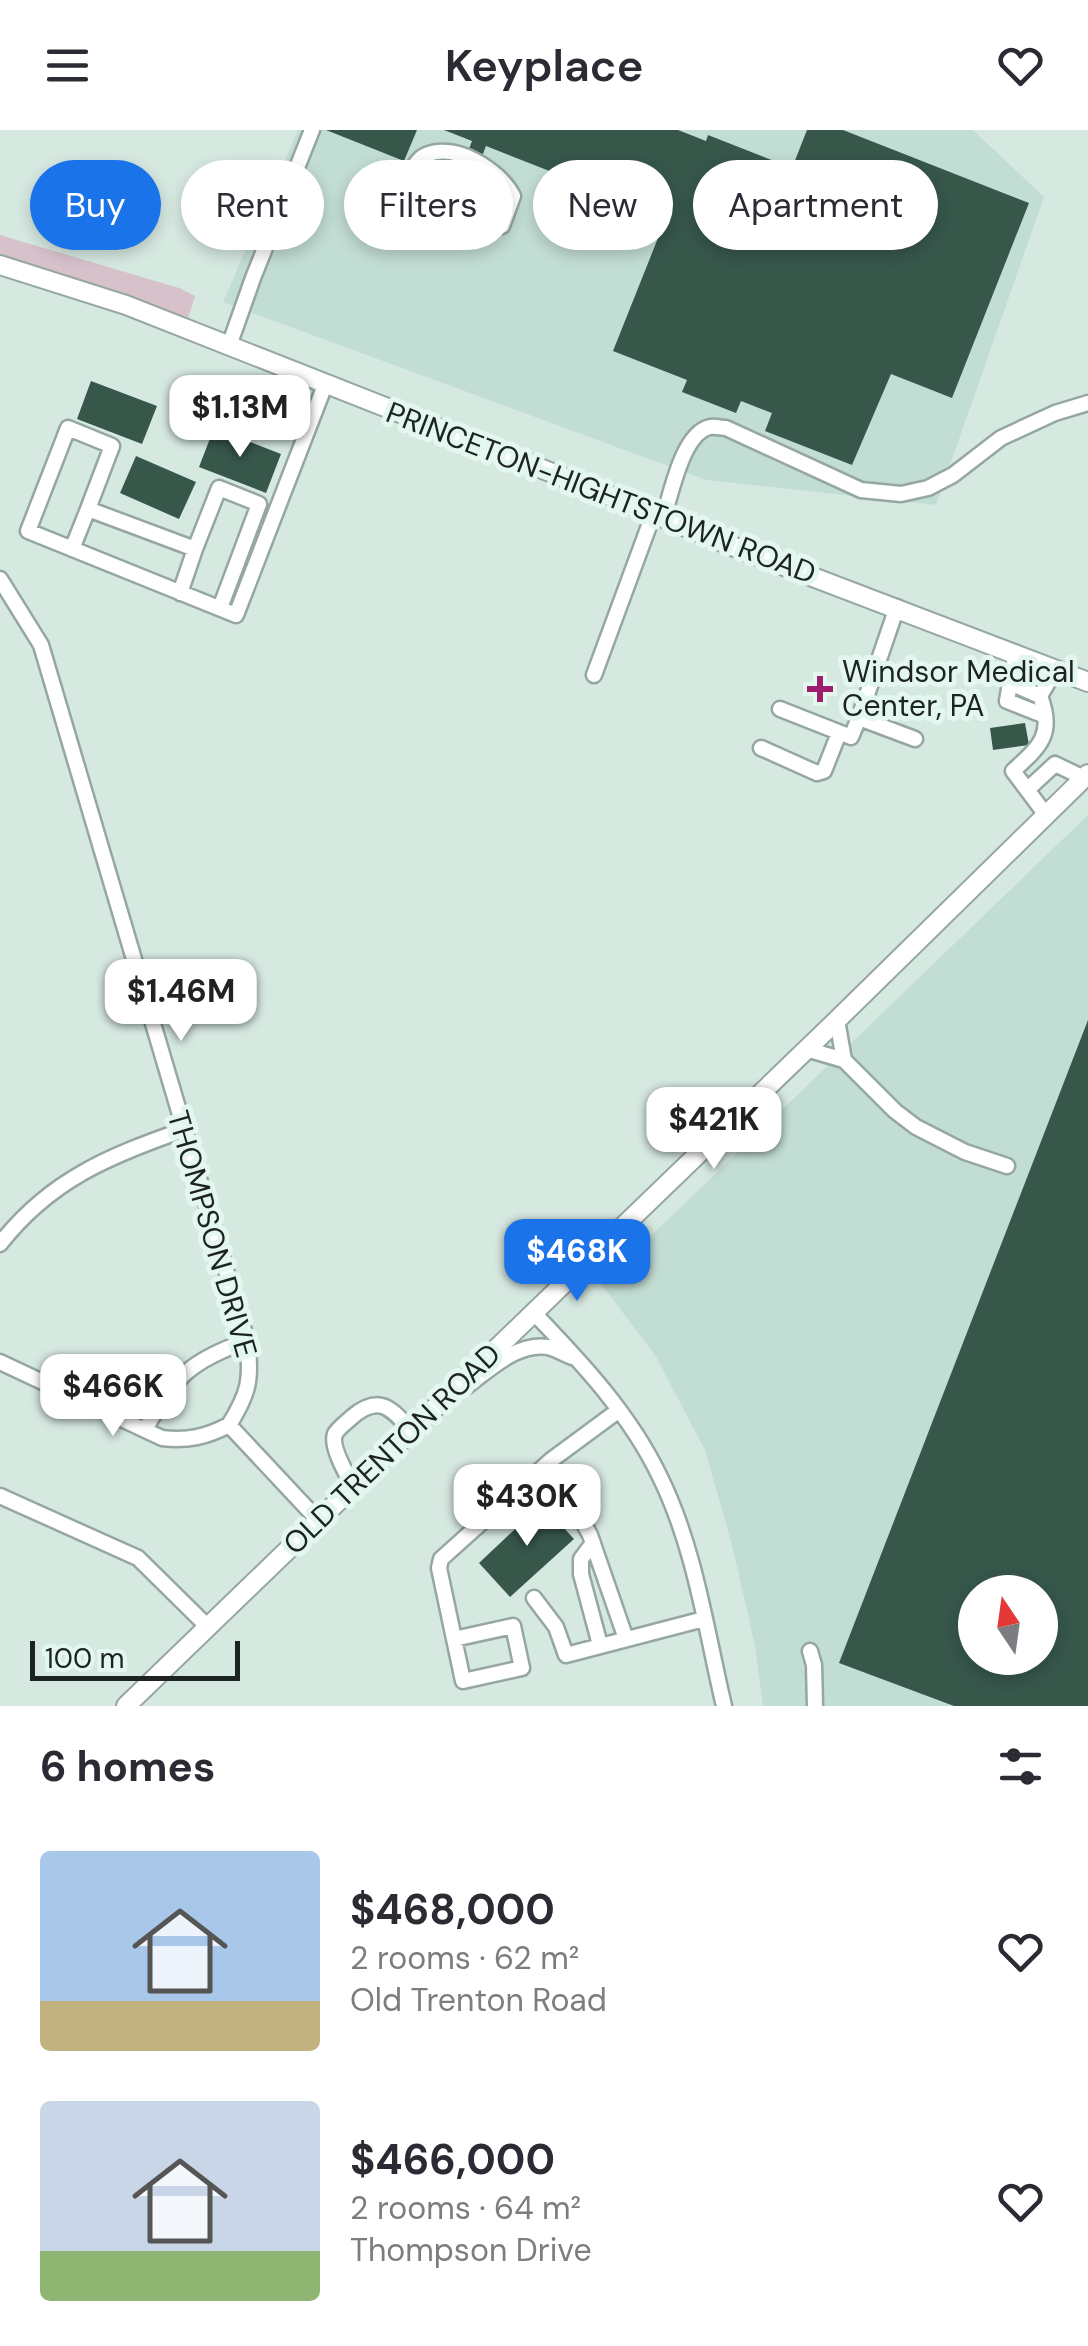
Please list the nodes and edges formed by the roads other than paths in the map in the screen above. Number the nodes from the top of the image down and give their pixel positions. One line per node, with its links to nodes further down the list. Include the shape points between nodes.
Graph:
1 (312, 130): 5 (street)
2 (418, 160): 3 (street, via 436,152)
3 (472, 160)
4 (0, 265): 5 (main road, PRINCETON-HIGHTSTOWN ROAD)
5 (229, 346): 6 (main road, PRINCETON-HIGHTSTOWN ROAD)
6 (325, 384): 9 (main road, PRINCETON-HIGHTSTOWN ROAD); 15 (street, via 236,615)
7 (1088, 403): 9 (street, via 1001,438 953,475 901,494 861,490 726,428 710,427 686,449)
8 (88, 510): 10 (street); 10 (street, via 112,446 68,428 28,531); 11 (street)
9 (658, 517): 14 (main road, PRINCETON-HIGHTSTOWN ROAD); 18 (street)
10 (72, 549): 13 (street)
11 (196, 549): 13 (street); 15 (street, via 219,488 259,504)
12 (0, 579): 36 (street, THOMPSON DRIVE, via 42,645)
13 (180, 592): 15 (street)
14 (897, 607): 16 (main road, PRINCETON-HIGHTSTOWN ROAD); 24 (street)
15 (220, 608)
16 (1016, 654): 17 (main road, PRINCETON-HIGHTSTOWN ROAD); 19 (street)
17 (1056, 669): 20 (main road, PRINCETON-HIGHTSTOWN ROAD); 21 (street)
18 (594, 674)
19 (1010, 683): 21 (street); 23 (street, via 1007,701)
20 (1086, 683)
21 (1040, 696): 23 (street)
22 (780, 710): 25 (street)
23 (1044, 716): 27 (street)
24 (859, 718): 25 (street, via 851,738); 26 (street)
25 (840, 733): 28 (street, via 824,771)
26 (915, 740)
27 (1039, 747): 29 (street); 31 (street, via 1013,772)
28 (760, 748)
29 (1054, 764): 30 (street); 31 (street)
30 (1086, 776): 32 (main road, OLD TRENTON ROAD)
31 (1028, 790): 32 (street)
32 (1046, 815): 33 (main road, OLD TRENTON ROAD)
33 (837, 1020): 34 (main road, OLD TRENTON ROAD); 35 (street)
34 (806, 1050): 35 (street); 39 (main road, OLD TRENTON ROAD)
35 (844, 1060): 37 (street, via 916,1128)
36 (183, 1130): 38 (street, via 80,1172); 40 (street, THOMPSON DRIVE)
37 (1007, 1166)
38 (0, 1244)
39 (534, 1313): 41 (street); 43 (main road, OLD TRENTON ROAD)
40 (247, 1341): 45 (street, THOMPSON DRIVE, via 252,1373); 46 (street, via 184,1372)
41 (579, 1360): 43 (street, via 530,1347); 44 (street)
42 (0, 1362): 46 (street)
43 (433, 1409): 47 (main road, OLD TRENTON ROAD)
44 (619, 1410): 48 (street); 54 (street, via 676,1515)
45 (229, 1425): 46 (street, via 183,1441); 51 (street)
46 (145, 1430)
47 (411, 1430): 49 (main road, OLD TRENTON ROAD); 49 (street, via 388,1408 373,1405 338,1430 338,1453)
48 (550, 1461): 52 (street); 57 (street, via 441,1559)
49 (353, 1486): 51 (main road, OLD TRENTON ROAD)
50 (0, 1496): 55 (street, via 138,1558)
51 (317, 1519): 55 (main road, OLD TRENTON ROAD)
52 (593, 1543): 56 (street); 58 (street, via 581,1560 581,1574)
53 (534, 1598): 58 (street, via 566,1655)
54 (704, 1619): 56 (street); 61 (street)
55 (208, 1627): 60 (main road, OLD TRENTON ROAD)
56 (626, 1638): 58 (street)
57 (454, 1639): 57 (street, via 463,1681 522,1668 514,1626)
58 (600, 1646)
59 (810, 1651): 62 (street)
60 (126, 1706)
61 (724, 1706)
62 (815, 1706)

